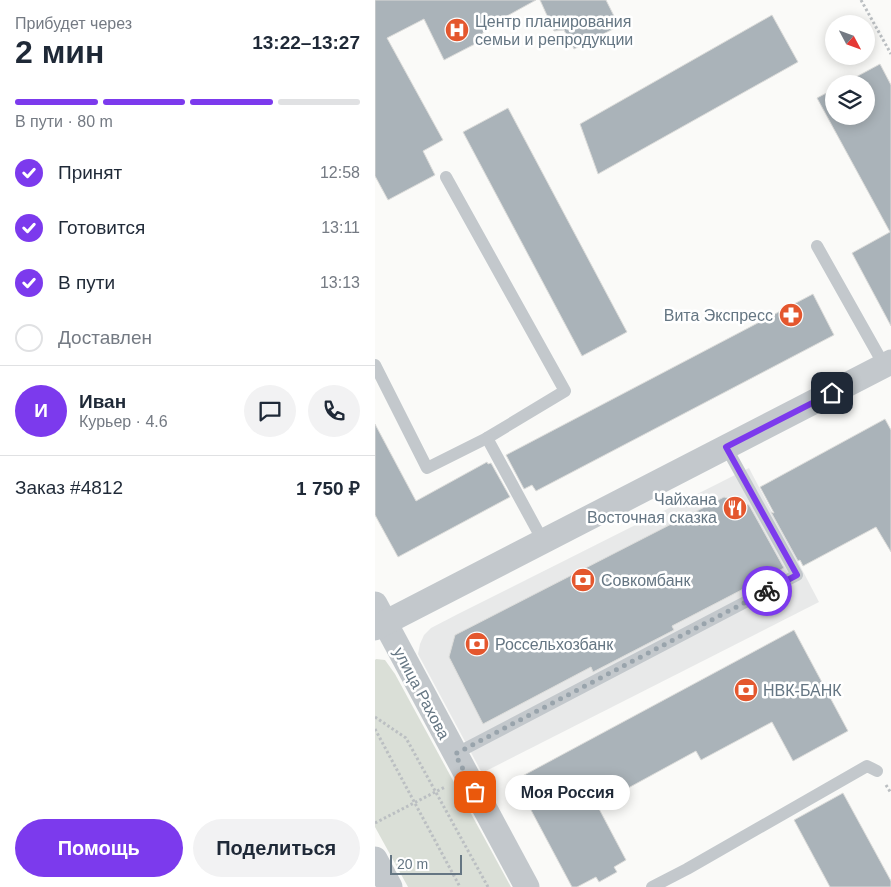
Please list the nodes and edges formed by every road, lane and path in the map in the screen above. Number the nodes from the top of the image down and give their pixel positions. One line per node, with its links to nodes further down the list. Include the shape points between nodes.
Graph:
1 (861, 0): 2 (path)
2 (891, 54)
3 (446, 178): 7 (lane, via 565,391)
4 (817, 246): 5 (lane)
5 (888, 364): 8 (street)
6 (375, 365): 7 (lane, via 427,468)
7 (487, 438): 9 (lane)
8 (726, 447): 9 (street); 13 (lane, via 797,575)
9 (543, 542): 10 (street)
10 (378, 618): 13 (street, улица Рахова)
11 (375, 717): 15 (path, via 405,738)
12 (375, 729): 16 (path)
13 (461, 765): 15 (path); 22 (street, улица Рахова)
14 (877, 771): 23 (lane, via 867,766)
15 (436, 792): 16 (path); 21 (path)
16 (415, 803): 17 (path); 20 (path)
17 (375, 823)
18 (375, 859): 19 (street)
19 (390, 887)
20 (460, 887)
21 (487, 887)
22 (527, 887)
23 (651, 887)

